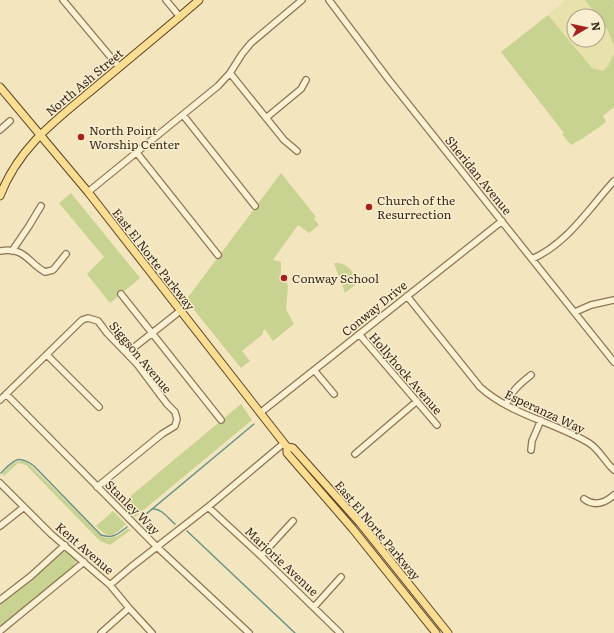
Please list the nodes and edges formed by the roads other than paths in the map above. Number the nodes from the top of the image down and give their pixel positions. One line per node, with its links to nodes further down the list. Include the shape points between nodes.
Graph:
1 (62, 0): 7 (street)
2 (166, 0): 6 (street)
3 (199, 0): 6 (main road, North Ash Street)
4 (302, 0): 8 (street, via 251,43)
5 (329, 0): 23 (street, Sheridan Avenue, via 389,80)
6 (180, 17): 7 (main road, North Ash Street)
7 (119, 67): 15 (main road, North Ash Street)
8 (230, 73): 11 (street); 12 (street)
9 (306, 80): 12 (street, via 301,88)
10 (0, 87): 15 (main road, East El Norte Parkway)
11 (183, 115): 17 (street); 22 (street)
12 (266, 118): 16 (street, via 284,140)
13 (10, 121): 14 (street)
14 (0, 130)
15 (40, 135): 19 (main road, East El Norte Parkway); 20 (main road, North Ash Street, via 15,165)
16 (298, 150)
17 (137, 153): 19 (street); 27 (street)
18 (614, 181): 28 (street, via 573,230 542,255)
19 (88, 192): 32 (main road, East El Norte Parkway)
20 (0, 196)
21 (40, 206): 24 (street)
22 (255, 206)
23 (502, 221): 28 (street, Sheridan Avenue); 30 (street, Conway Drive)
24 (12, 251): 25 (street); 26 (street, via 24,254 45,272 54,270)
25 (0, 252)
26 (66, 254)
27 (218, 255)
28 (532, 259): 33 (street, Sheridan Avenue)
29 (121, 294): 34 (street)
30 (408, 296): 35 (street, Conway Drive); 45 (street, Esperanza Way, via 480,387)
31 (614, 300): 33 (street)
32 (180, 311): 34 (street); 47 (main road, East El Norte Parkway)
33 (575, 312): 38 (street, Sheridan Avenue)
34 (152, 333): 36 (street); 48 (street)
35 (359, 334): 39 (street, Conway Drive); 44 (street, Hollyhock Avenue)
36 (127, 353): 37 (street, Siggson Avenue, via 106,333 98,321 88,318 82,320); 56 (street, Siggson Avenue, via 173,410 177,419 175,426)
37 (47, 355): 41 (street); 46 (street)
38 (614, 362)
39 (314, 370): 42 (street); 47 (street, Conway Drive)
40 (531, 375): 45 (street, via 509,396)
41 (6, 394): 43 (street); 56 (street, Stanley Way)
42 (334, 394)
43 (0, 400)
44 (417, 402): 50 (street, Hollyhock Avenue); 53 (street)
45 (506, 405): 49 (street, Esperanza Way)
46 (99, 407)
47 (260, 413): 51 (main road, East El Norte Parkway)
48 (221, 420)
49 (541, 420): 52 (street, via 532,440); 54 (street, Esperanza Way, via 588,443)
50 (437, 425)
51 (285, 445): 60 (street); 77 (main road, East El Norte Parkway, via 287,453 352,528); 78 (main road, East El Norte Parkway, via 293,448 360,523)
52 (531, 450)
53 (355, 454)
54 (614, 470)
55 (0, 483): 59 (street, Kent Avenue)
56 (98, 487): 64 (street, Stanley Way)
57 (614, 495): 58 (street, via 597,504)
58 (584, 500)
59 (24, 507): 62 (street); 63 (street, Kent Avenue)
60 (208, 508): 64 (street); 65 (street, Marjorie Avenue)
61 (293, 521): 65 (street)
62 (0, 526)
63 (65, 545): 66 (street, Kent Avenue); 69 (street)
64 (157, 547): 68 (street); 75 (street, Stanley Way)
65 (261, 556): 70 (street, Marjorie Avenue)
66 (84, 562): 68 (street, Kent Avenue); 72 (street)
67 (341, 577): 70 (street)
68 (110, 585): 71 (street, Kent Avenue)
69 (0, 600)
70 (314, 607): 76 (street, Marjorie Avenue)
71 (129, 608): 73 (street); 74 (street, Kent Avenue)
72 (0, 631)
73 (101, 633)
74 (152, 633)
75 (248, 633)
76 (340, 633)
77 (436, 633)
78 (448, 633)

